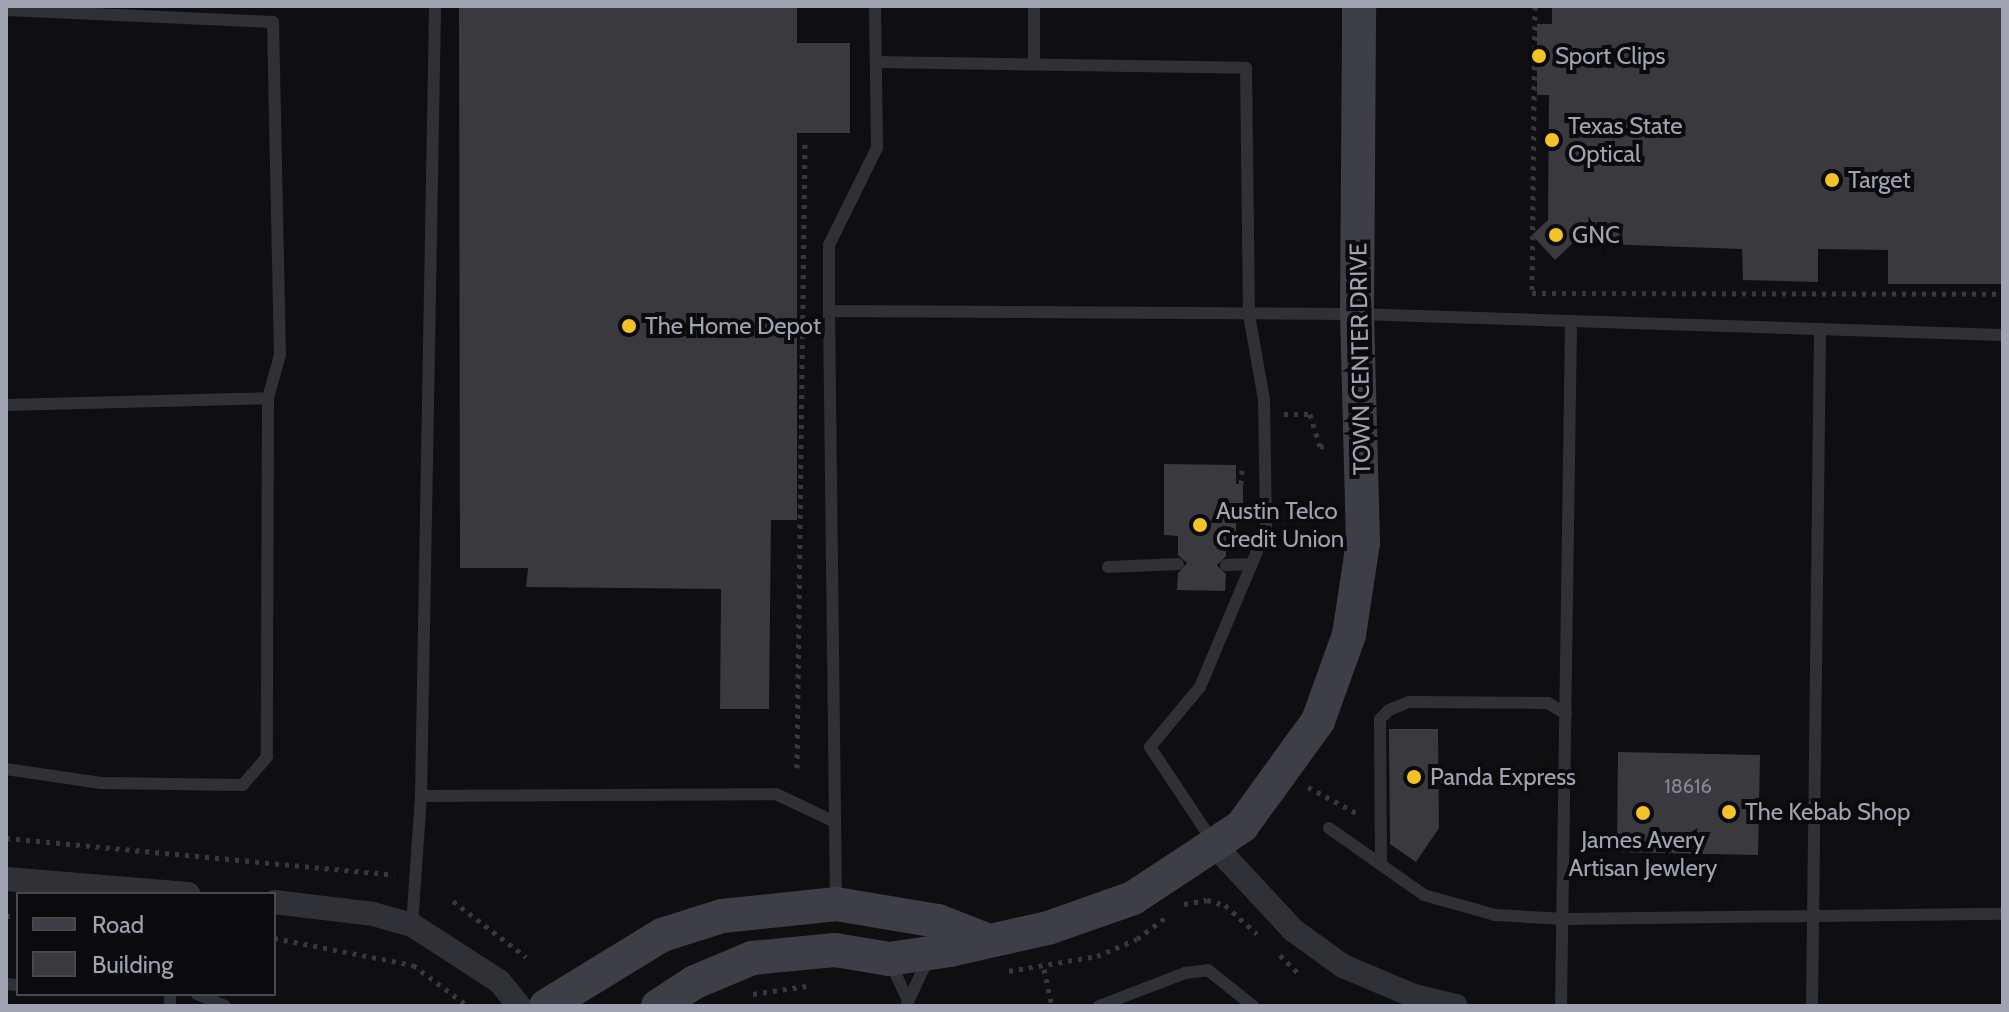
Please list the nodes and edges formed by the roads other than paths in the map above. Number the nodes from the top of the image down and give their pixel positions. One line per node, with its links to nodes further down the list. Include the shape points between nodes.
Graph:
1 (435, 6): 22 (lane)
2 (875, 6): 6 (lane)
3 (1034, 6): 7 (lane)
4 (1359, 6): 9 (street, TOWN CENTER DRIVE)
5 (6, 10): 14 (lane, via 273,22 280,355)
6 (876, 62): 7 (lane); 8 (lane, via 877,148 829,245)
7 (1034, 64): 10 (lane, via 1246,68)
8 (829, 311): 10 (lane); 23 (lane)
9 (1357, 314): 10 (lane); 11 (lane); 25 (street, TOWN CENTER DRIVE, via 1363,542 1349,635 1318,721 1242,826)
10 (1249, 315): 17 (lane, via 1265,420 1266,530)
11 (1571, 321): 12 (lane); 20 (lane)
12 (1820, 329): 13 (lane); 32 (lane)
13 (2003, 335)
14 (268, 398): 15 (lane); 21 (lane, via 267,757 243,785 101,783)
15 (6, 405)
16 (1178, 564): 19 (lane)
17 (1252, 564): 18 (lane); 25 (lane, via 1200,687 1150,747)
18 (1226, 565)
19 (1108, 567)
20 (1566, 714): 26 (lane, via 1548,703 1409,702 1389,710 1380,719); 33 (lane)
21 (6, 769)
22 (421, 796): 23 (lane, via 776,794); 34 (lane)
23 (835, 822): 30 (lane)
24 (1329, 828): 26 (lane)
25 (1216, 847): 35 (street, TOWN CENTER DRIVE, via 1133,898 1048,928); 47 (street, via 1293,930 1343,966 1414,996)
26 (1381, 865): 33 (lane, via 1424,895 1495,915)
27 (6, 879): 28 (street)
28 (164, 892)
29 (276, 902): 34 (street, via 373,914)
30 (836, 904): 35 (street, via 938,921); 36 (street); 43 (street, via 722,916 662,935)
31 (2003, 914): 32 (lane)
32 (1814, 916): 33 (lane); 49 (lane)
33 (1565, 919): 48 (lane)
34 (412, 925): 42 (street, via 499,981)
35 (984, 939): 37 (street, TOWN CENTER DRIVE)
36 (835, 950): 38 (street, TOWN CENTER DRIVE); 44 (street, TOWN CENTER DRIVE, via 752,958 695,982)
37 (931, 953): 38 (street, TOWN CENTER DRIVE); 40 (lane)
38 (889, 959): 40 (lane)
39 (202, 996): 41 (lane)
40 (906, 1002)
41 (225, 1006)
42 (519, 1006)
43 (546, 1006)
44 (658, 1006)
45 (1099, 1006): 46 (lane, via 1185,973 1208,970)
46 (1253, 1006)
47 (1456, 1006)
48 (1561, 1006)
49 (1812, 1006)

